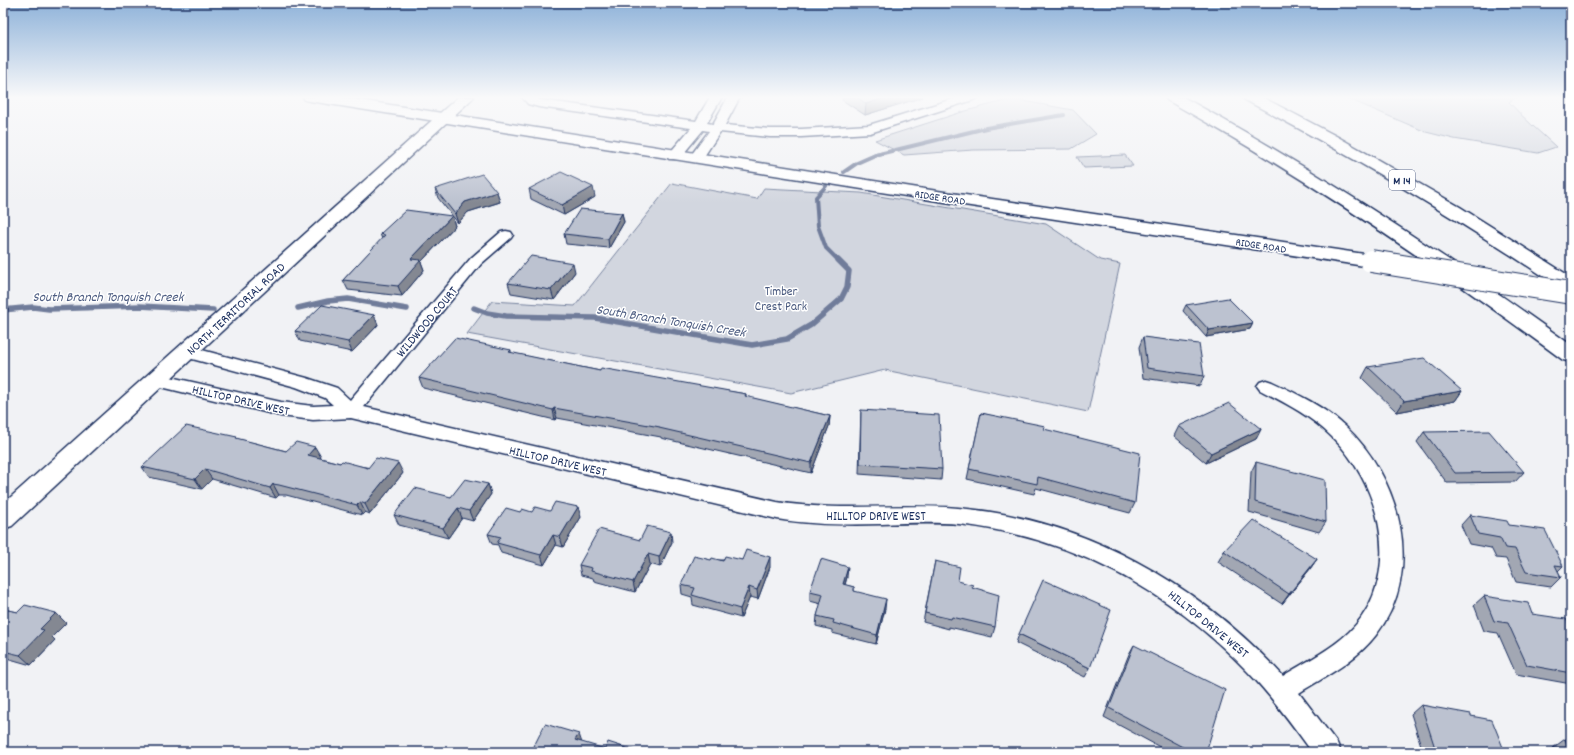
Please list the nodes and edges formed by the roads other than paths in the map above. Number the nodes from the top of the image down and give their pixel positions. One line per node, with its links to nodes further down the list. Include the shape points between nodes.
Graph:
1 (428, 132): 14 (main road, NORTH TERRITORIAL ROAD)
2 (526, 132): 9 (main road, RIDGE ROAD)
3 (694, 132): 9 (street)
4 (714, 132): 10 (street)
5 (762, 132): 6 (street)
6 (819, 132)
7 (1235, 132): 15 (main road, via 1344,198 1478,287)
8 (1316, 132): 12 (main road, M 14, via 1418,190)
9 (674, 156): 10 (main road, RIDGE ROAD)
10 (696, 158): 13 (main road, RIDGE ROAD, bridge)
11 (506, 235): 18 (street, WILDWOOD COURT, via 476,261)
12 (1571, 286)
13 (1571, 293)
14 (187, 352): 16 (main road, NORTH TERRITORIAL ROAD); 18 (street, HILLTOP DRIVE WEST, via 301,382 331,393)
15 (1571, 355)
16 (157, 380): 18 (street, HILLTOP DRIVE WEST, via 280,409 313,413); 19 (main road, NORTH TERRITORIAL ROAD)
17 (1266, 386): 20 (street, via 1299,402 1329,424 1347,439 1360,456 1383,502 1389,522 1393,558 1386,594 1368,627 1346,649)
18 (351, 411): 20 (street, HILLTOP DRIVE WEST, via 769,509 832,516 960,516 996,521 1069,540 1135,570 1189,604 1250,656)
19 (3, 519)
20 (1282, 690): 21 (street, HILLTOP DRIVE WEST)
21 (1328, 752)

